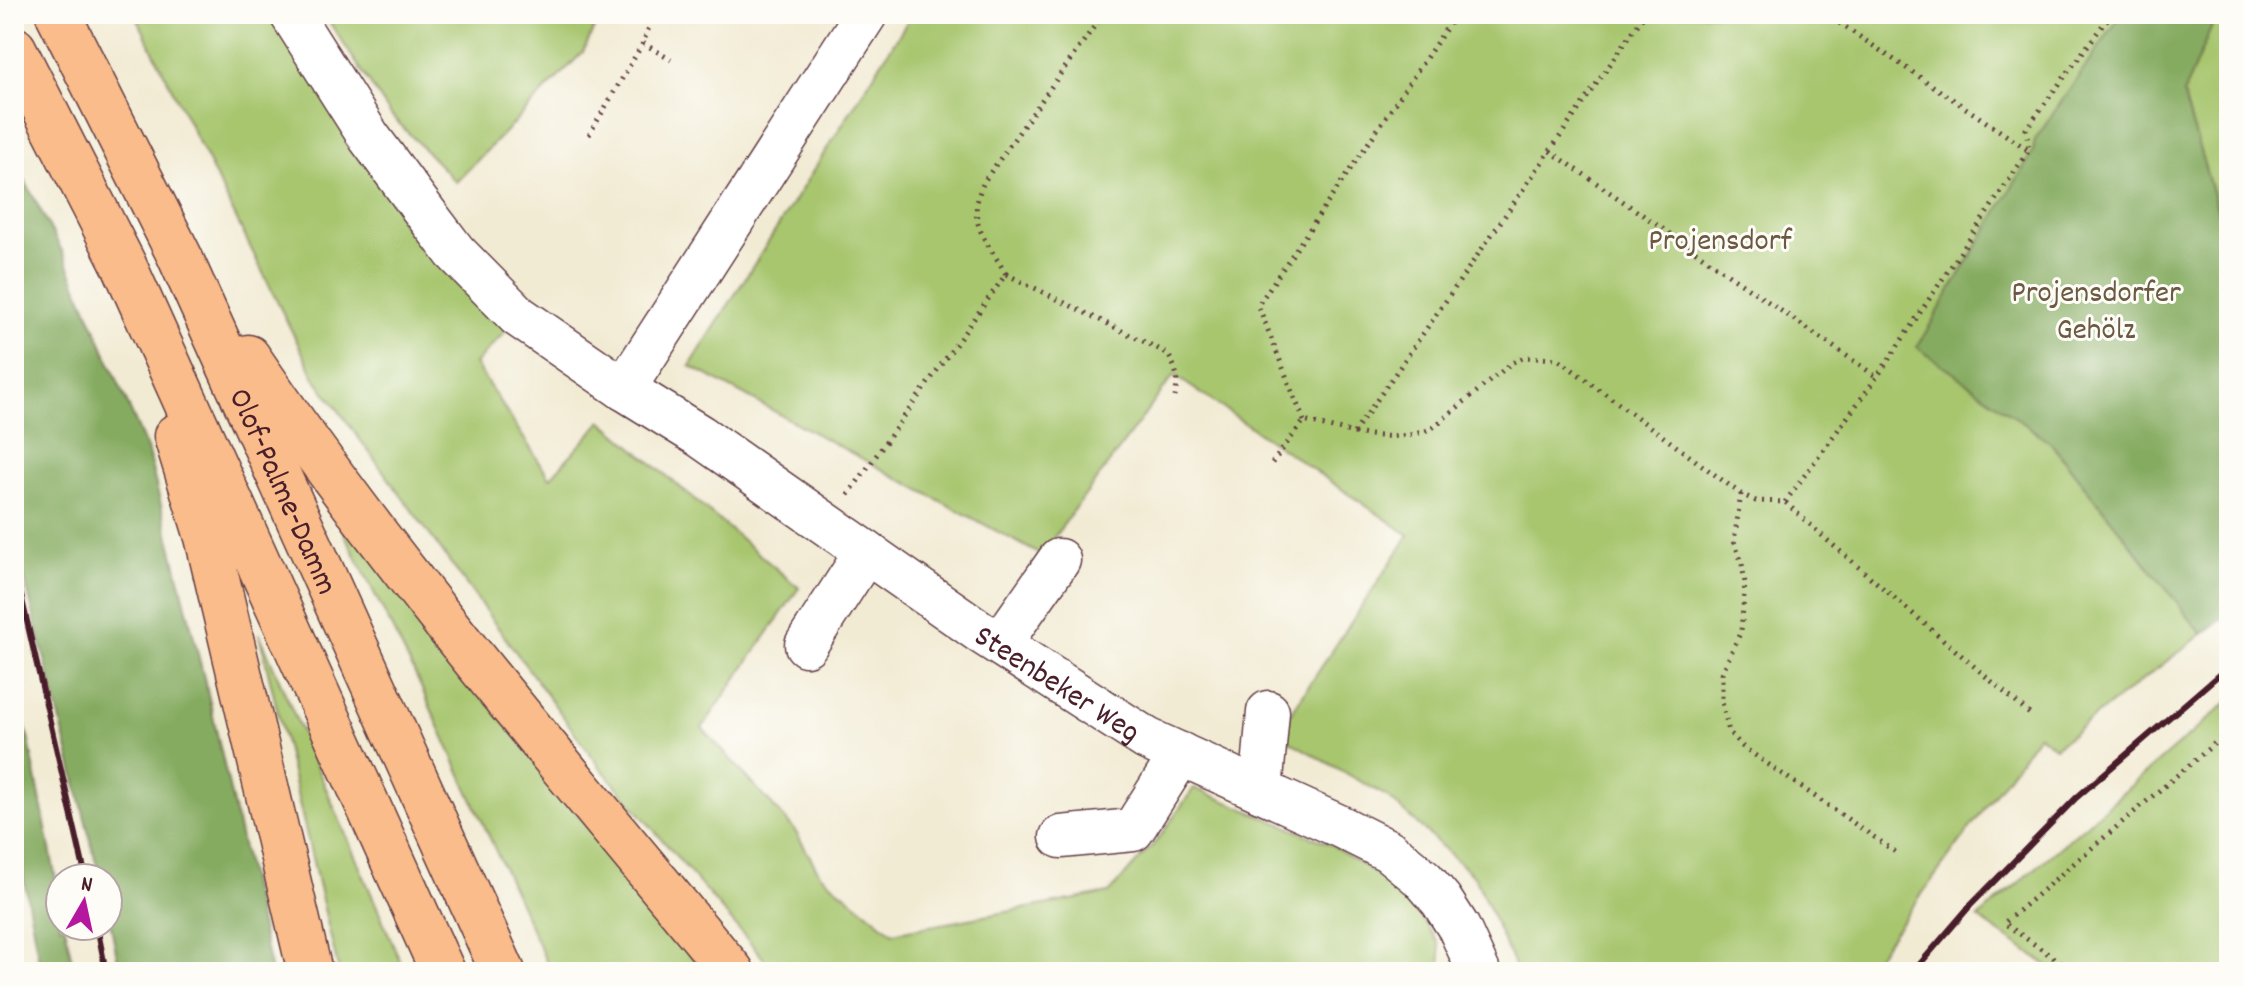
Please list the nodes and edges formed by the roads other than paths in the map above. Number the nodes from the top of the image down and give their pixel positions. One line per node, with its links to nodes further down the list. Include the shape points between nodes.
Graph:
1 (58, 14): 5 (highway, Olof-Palme-Damm)
2 (291, 14): 7 (street, Steenbeker Weg, via 369,137 455,252 518,316)
3 (866, 14): 7 (street)
4 (14, 49): 6 (highway, Olof-Palme-Damm)
5 (179, 255): 18 (highway, Olof-Palme-Damm); 19 (highway, via 310,447 436,611)
6 (124, 265): 16 (highway, via 207,537); 17 (highway, Olof-Palme-Damm)
7 (624, 389): 8 (street, Steenbeker Weg)
8 (866, 552): 10 (street, Steenbeker Weg); 11 (street)
9 (1059, 560): 10 (street)
10 (1000, 644): 13 (street, Steenbeker Weg, via 1147,739)
11 (806, 645)
12 (1268, 712): 14 (street)
13 (1181, 754): 14 (street, Steenbeker Weg); 15 (street, via 1133,830)
14 (1261, 791): 20 (street, Steenbeker Weg, via 1389,851 1423,879 1459,928)
15 (1061, 837)
16 (310, 972)
17 (443, 972)
18 (503, 972)
19 (732, 972)
20 (1479, 972)

